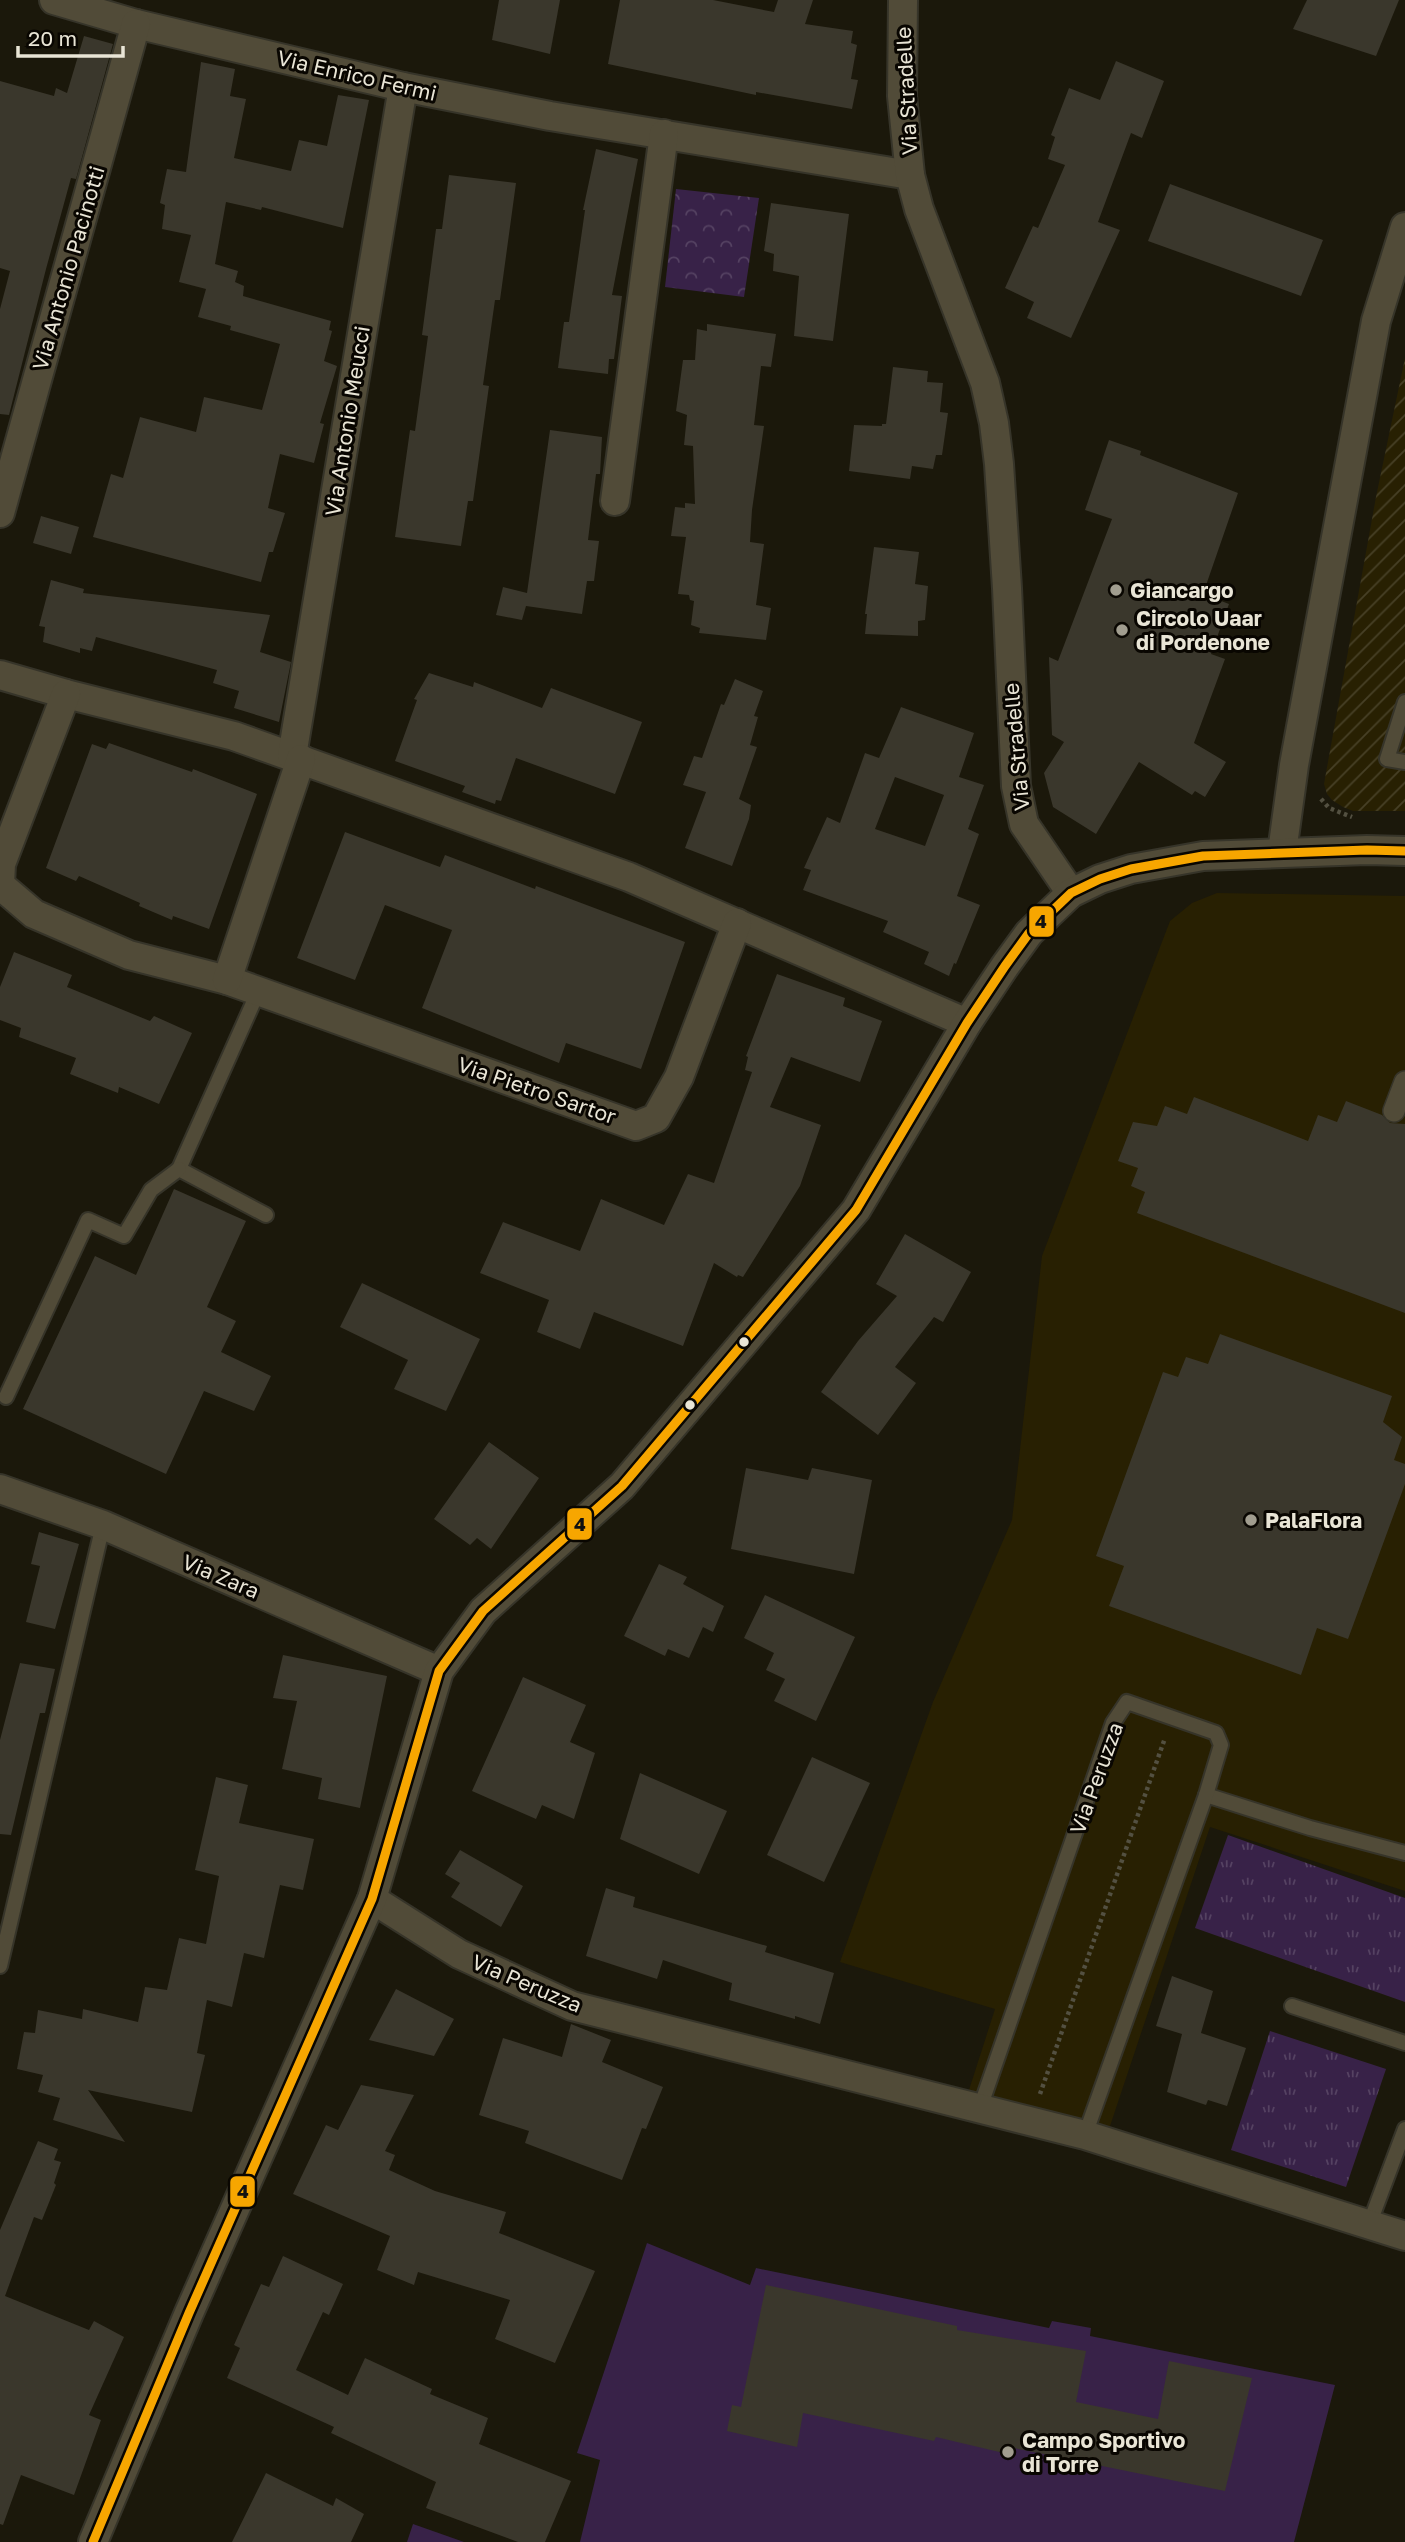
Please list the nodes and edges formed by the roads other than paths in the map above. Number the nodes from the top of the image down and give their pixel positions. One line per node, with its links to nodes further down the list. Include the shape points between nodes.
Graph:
1 (54, 0): 3 (street, Via Enrico Fermi)
2 (903, 0): 6 (street, Via Stradelle, via 902,96)
3 (136, 24): 4 (street, Via Enrico Fermi); 9 (street, Via Antonio Pacinotti)
4 (402, 87): 5 (street, Via Enrico Fermi); 13 (street, Via Antonio Meucci)
5 (664, 134): 6 (street, Via Enrico Fermi); 8 (street)
6 (910, 175): 17 (street, Via Stradelle, via 985,383 994,423 1016,786 1024,824)
7 (1405, 227): 16 (street, via 1376,321)
8 (615, 501)
9 (0, 513)
10 (0, 675): 11 (street)
11 (66, 694): 13 (street, via 234,736); 19 (street, Via Pietro Sartor, via 1,864 0,885 34,914 129,955)
12 (1405, 702): 14 (lane, via 1387,760)
13 (297, 757): 18 (street, via 629,877); 19 (street)
14 (1405, 762)
15 (1405, 850): 16 (street)
16 (1282, 852): 17 (street, via 1167,861 1121,872)
17 (1071, 893): 21 (street, via 1029,933)
18 (737, 923): 20 (street, Via Pietro Sartor, via 679,1077 656,1118 636,1126); 21 (street)
19 (228, 980): 20 (street, Via Pietro Sartor)
20 (258, 992): 24 (lane)
21 (967, 1023): 29 (street, via 856,1210 622,1486 483,1611)
22 (1405, 1082): 23 (street)
23 (1394, 1111)
24 (179, 1169): 25 (lane); 26 (lane, via 151,1190 124,1236 88,1220)
25 (266, 1214)
26 (6, 1397)
27 (0, 1489): 28 (street, Via Zara)
28 (103, 1525): 29 (street, Via Zara); 33 (lane)
29 (439, 1671): 32 (street)
30 (1206, 1795): 31 (lane); 36 (lane, Via Peruzza, via 1221,1745 1216,1733 1127,1703 1113,1723); 38 (lane, Via Peruzza)
31 (1405, 1853)
32 (372, 1899): 36 (street, Via Peruzza, via 459,1954 572,2006); 41 (street, via 194,2300)
33 (0, 1966)
34 (1292, 2006): 35 (lane)
35 (1405, 2043)
36 (980, 2108): 38 (street, Via Peruzza)
37 (1405, 2129): 39 (lane)
38 (1085, 2135): 39 (street, Via Peruzza)
39 (1369, 2225): 40 (street, Via Peruzza)
40 (1405, 2236)
41 (93, 2542)

